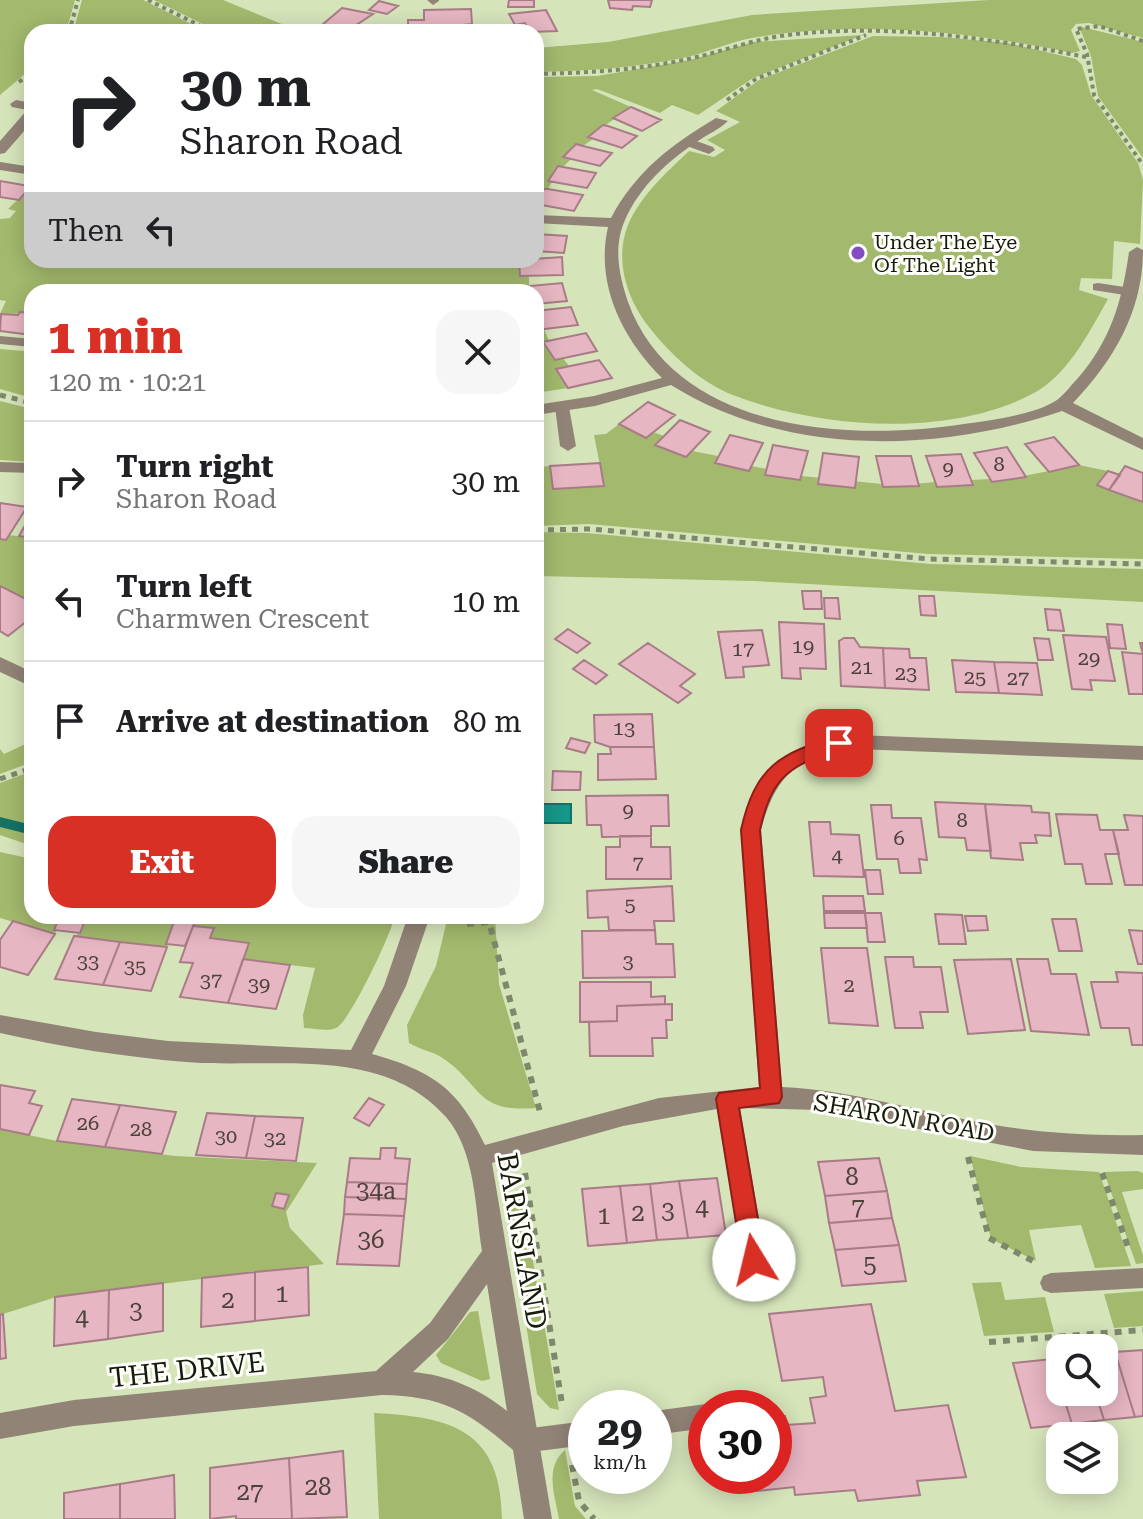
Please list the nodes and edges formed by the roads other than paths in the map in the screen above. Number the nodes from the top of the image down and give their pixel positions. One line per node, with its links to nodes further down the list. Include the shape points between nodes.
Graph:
1 (16, 104): 2 (lane)
2 (24, 106)
3 (721, 121): 5 (street)
4 (24, 122): 6 (street)
5 (688, 142): 7 (lane); 11 (street, via 640,182)
6 (0, 150)
7 (709, 150)
8 (0, 166): 9 (street)
9 (24, 170)
10 (544, 219): 11 (street)
11 (613, 223): 17 (street, via 609,256 618,301 643,346)
12 (1137, 252): 14 (street)
13 (1098, 287): 14 (lane)
14 (1131, 292): 18 (street, via 1122,326 1104,360)
15 (0, 340): 16 (lane)
16 (24, 342)
17 (673, 380): 18 (street, via 744,414 831,433 892,437 998,425); 19 (street)
18 (1062, 404): 21 (street)
19 (562, 407): 20 (street); 22 (lane)
20 (544, 409)
21 (1143, 445)
22 (568, 446)
23 (0, 467): 24 (street)
24 (24, 468)
25 (0, 664): 26 (street)
26 (24, 676)
27 (1143, 753): 31 (street, via 856,742 816,750 775,771 758,797 751,830)
28 (416, 924): 30 (street, via 395,986)
29 (0, 1024): 30 (street, BARNSLAND, via 192,1053 308,1054)
30 (357, 1061): 34 (street, BARNSLAND, via 431,1091 454,1110)
31 (771, 1097): 32 (street, SHARON ROAD); 33 (street, SHARON ROAD, via 888,1110 1036,1142)
32 (727, 1099): 34 (street, SHARON ROAD, via 637,1113); 36 (street)
33 (1143, 1145)
34 (479, 1157): 35 (street, BARNSLAND)
35 (494, 1254): 39 (street, via 439,1331); 42 (street, BARNSLAND)
36 (754, 1260)
37 (1141, 1278): 38 (lane)
38 (1051, 1283)
39 (382, 1383): 40 (street, THE DRIVE, via 74,1413); 42 (street, THE DRIVE, via 415,1382 447,1390 480,1404)
40 (0, 1426)
41 (568, 1435): 42 (lane)
42 (523, 1441): 43 (street, BARNSLAND)
43 (538, 1519)

